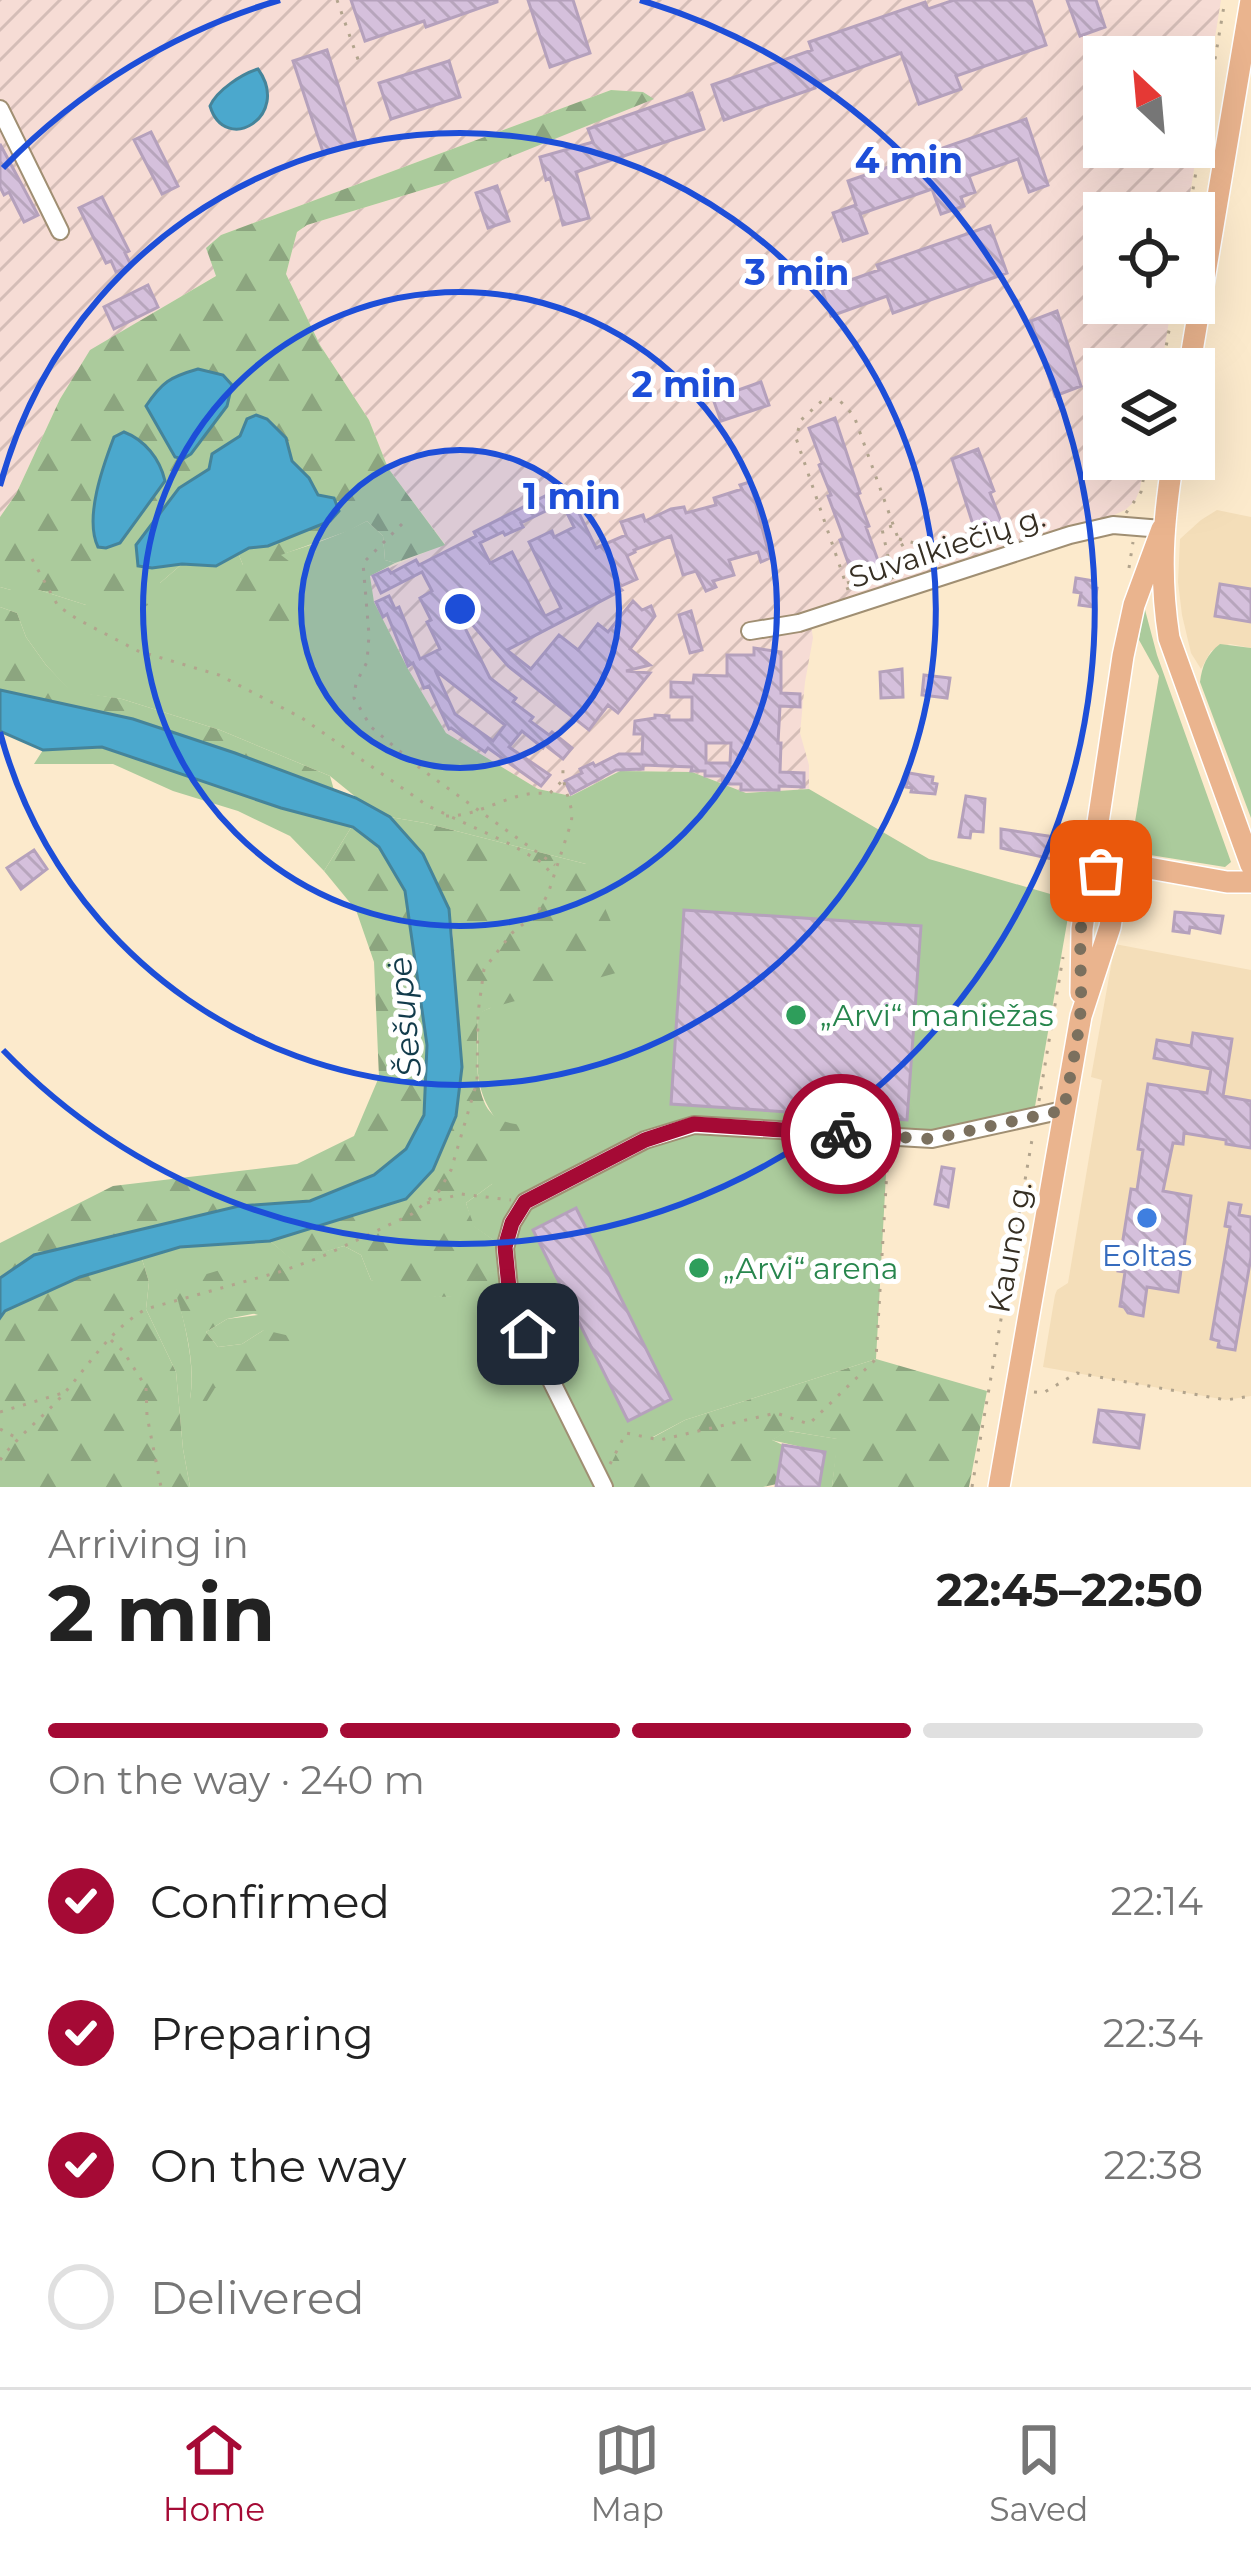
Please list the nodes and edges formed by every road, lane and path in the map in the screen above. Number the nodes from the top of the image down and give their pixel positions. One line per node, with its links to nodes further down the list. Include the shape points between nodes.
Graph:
1 (337, 0): 4 (path)
2 (1225, 0): 6 (path)
3 (1251, 0): 8 (main road)
4 (360, 65)
5 (0, 110): 7 (street)
6 (1193, 192)
7 (60, 231)
8 (1193, 348)
9 (1143, 480): 12 (path)
10 (1170, 480): 14 (main road, Kauno g.)
11 (402, 524): 27 (path, via 363,562 369,634 354,698 371,727)
12 (1125, 524): 14 (street, Suvalkiečių g.); 21 (path, via 1133,542); 24 (street, Suvalkiečių g., via 800,623)
13 (892, 526): 15 (path); 18 (path, via 881,529); 22 (path, via 854,416 825,398 801,420 796,438)
14 (1162, 529): 30 (main road, Kauno g., via 1169,638); 34 (main road, Kauno g., via 1133,605)
15 (898, 538): 16 (path); 19 (path)
16 (968, 557)
17 (32, 559): 28 (path, via 58,606 76,619 138,651 219,675 302,718)
18 (888, 559): 20 (path); 22 (path, via 884,572)
19 (919, 572)
20 (893, 580)
21 (1126, 582)
22 (845, 584): 23 (path)
23 (849, 595)
24 (749, 631)
25 (563, 770): 26 (path)
26 (562, 780): 27 (path, via 549,794 531,791); 31 (path, via 574,813)
27 (482, 811): 28 (path); 31 (path)
28 (444, 816): 32 (path, via 512,845)
29 (1134, 865): 33 (main road); 34 (main road, via 1115,862); 36 (main road, Kauno g., via 1116,890)
30 (1251, 865)
31 (556, 866): 32 (path)
32 (554, 875): 41 (path, via 537,913 484,970 477,1082 451,1170)
33 (1251, 882)
34 (1089, 884): 36 (main road, Kauno g.)
35 (1064, 952): 38 (path)
36 (1081, 1016): 37 (main road, Kauno g.)
37 (1064, 1110): 38 (street); 43 (main road, Kauno g.)
38 (1036, 1117): 39 (street, via 932,1139); 54 (path)
39 (888, 1137): 40 (street, via 694,1124 645,1140); 47 (path, via 876,1359)
40 (525, 1202): 41 (path, via 460,1194); 52 (street, via 505,1247 510,1298)
41 (422, 1205): 42 (path, via 319,1258 146,1309)
42 (109, 1338): 44 (path); 53 (path, via 146,1387)
43 (1016, 1389): 45 (path, via 1043,1394 1077,1373 1226,1400); 55 (main road, Kauno g.)
44 (65, 1392): 46 (path); 50 (path)
45 (1251, 1396)
46 (0, 1412)
47 (809, 1424): 49 (path); 52 (path, via 776,1413 660,1440 626,1433)
48 (0, 1429): 50 (path)
49 (807, 1434)
50 (16, 1438): 51 (path)
51 (0, 1460)
52 (602, 1484)
53 (160, 1487)
54 (972, 1487)
55 (999, 1487)

